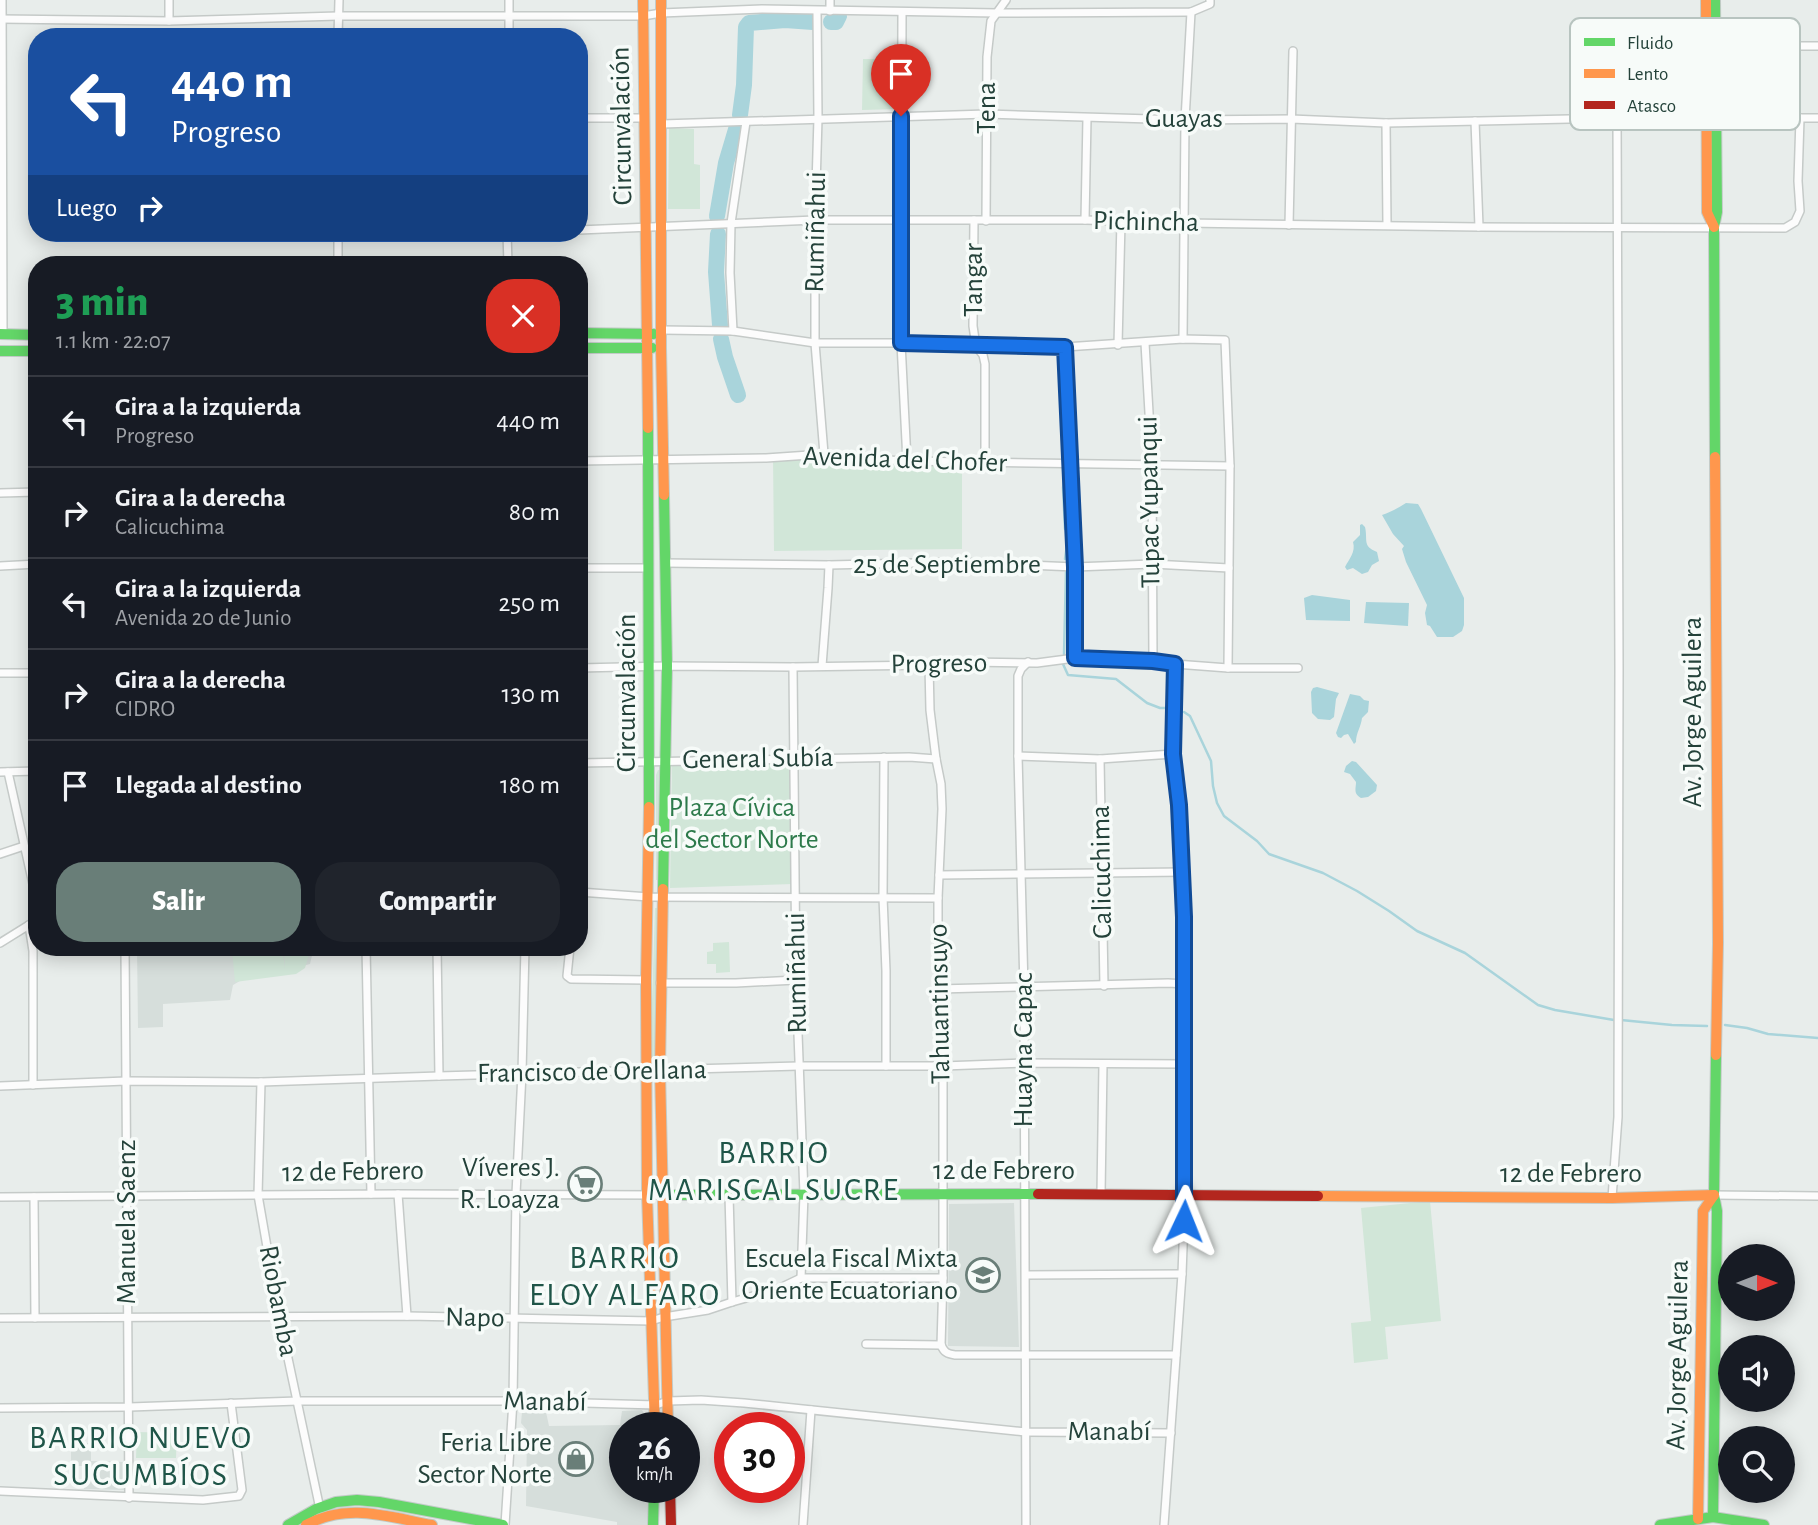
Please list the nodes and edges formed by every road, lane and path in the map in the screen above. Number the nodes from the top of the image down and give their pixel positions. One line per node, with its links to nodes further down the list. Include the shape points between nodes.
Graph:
1 (2, 0): 23 (street)
2 (169, 0): 24 (street)
3 (339, 0): 18 (street)
4 (509, 0): 19 (street)
5 (643, 0): 20 (main road, Circunvalación)
6 (661, 0): 16 (main road, Circunvalación)
7 (830, 0): 13 (street)
8 (1006, 0): 17 (street, Tena)
9 (1706, 0): 21 (main road, Av. Jorge Aguilera)
10 (1715, 0): 22 (main road, Av. Jorge Aguilera)
11 (1210, 2): 15 (street)
12 (817, 10): 13 (street); 16 (street); 34 (street, Rumiñahui)
13 (830, 11): 14 (street)
14 (902, 12): 17 (street); 31 (street)
15 (1192, 12): 17 (street); 40 (street)
16 (661, 13): 20 (street); 44 (main road, Circunvalación)
17 (997, 13): 30 (street, Tena, via 991,21 987,57)
18 (338, 16): 19 (street); 24 (street); 25 (street)
19 (510, 16): 20 (street); 26 (street)
20 (643, 16): 33 (main road, Circunvalación)
21 (1708, 18)
22 (1713, 18)
23 (1, 19): 24 (street); 45 (street)
24 (169, 21)
25 (338, 28)
26 (509, 28)
27 (1800, 46): 28 (street)
28 (1818, 46)
29 (1293, 51): 38 (street)
30 (987, 114): 31 (street, Guayas); 35 (street, Guayas); 53 (street, Tena)
31 (901, 116): 34 (street, Guayas); 50 (street)
32 (588, 118): 33 (street)
33 (645, 118): 63 (main road, Circunvalación)
34 (818, 118): 42 (street, Guayas); 49 (street, Rumiñahui)
35 (1087, 118): 40 (street, Guayas); 52 (street)
36 (1800, 118): 37 (street, Guayas)
37 (1818, 118)
38 (1291, 119): 40 (street, Guayas); 43 (street, Guayas); 57 (street)
39 (1570, 119): 41 (street, Guayas)
40 (1185, 120): 56 (street)
41 (1475, 121): 43 (street, Guayas); 59 (street)
42 (746, 122): 44 (street, Guayas); 55 (street)
43 (1386, 123): 58 (street)
44 (662, 124): 60 (main road, Circunvalación)
45 (2, 129): 64 (street)
46 (1617, 130): 61 (street)
47 (1710, 130): 62 (main road, Av. Jorge Aguilera, via 1707,212)
48 (1800, 130): 62 (street, Pichincha, via 1800,207 1792,225)
49 (815, 220): 50 (street, Pichincha); 55 (street, Pichincha); 73 (street, Rumiñahui)
50 (900, 220): 51 (street, Pichincha); 74 (street)
51 (974, 220): 53 (street, Pichincha); 77 (street, Tangar, via 972,326)
52 (1085, 220): 53 (street, Pichincha); 54 (street, Pichincha)
53 (986, 221)
54 (1121, 221): 56 (street, Pichincha); 76 (street)
55 (731, 223): 60 (street, Pichincha); 66 (street)
56 (1185, 223): 57 (street, Pichincha); 72 (street)
57 (1289, 225): 58 (street, Pichincha)
58 (1387, 225): 59 (street, Pichincha)
59 (1479, 226): 61 (street, Pichincha)
60 (662, 227): 63 (street, Pichincha); 67 (main road, Circunvalación)
61 (1616, 227): 62 (street, Pichincha); 191 (street, via 1618,1117)
62 (1714, 227): 187 (main road, Av. Jorge Aguilera, via 1718,943)
63 (646, 228): 65 (street, Pichincha); 70 (main road, Circunvalación)
64 (2, 229): 69 (street)
65 (588, 230)
66 (733, 331): 67 (street); 73 (street)
67 (662, 332): 70 (main road); 81 (main road, Circunvalación)
68 (588, 333): 70 (main road)
69 (2, 334): 71 (main road)
70 (648, 334): 78 (main road, Circunvalación)
71 (28, 335)
72 (1183, 339): 75 (street); 92 (street, via 1225,340)
73 (815, 343): 74 (street); 84 (street, Rumiñahui)
74 (901, 343): 77 (street); 88 (street)
75 (1145, 343): 76 (street); 91 (street, Tupac Yupanqui)
76 (1118, 345): 79 (street)
77 (976, 346): 79 (street); 89 (street, Tangar, via 985,364)
78 (648, 347): 80 (main road); 81 (main road); 87 (main road, Circunvalación)
79 (1065, 347): 90 (street)
80 (588, 348)
81 (662, 348): 85 (main road, Circunvalación)
82 (0, 351): 83 (main road)
83 (28, 351)
84 (824, 454): 85 (street, Avenida del Chofer); 88 (street, Avenida del Chofer)
85 (664, 459): 87 (street, Avenida del Chofer); 95 (main road, Circunvalación)
86 (588, 461): 87 (street, Avenida del Chofer)
87 (648, 461): 102 (main road, Circunvalación)
88 (907, 461): 89 (street, Avenida del Chofer)
89 (985, 463): 90 (street, Avenida del Chofer)
90 (1071, 463): 91 (street, Avenida del Chofer); 100 (street)
91 (1152, 465): 92 (street, Avenida del Chofer); 97 (street, Tupac Yupanqui)
92 (1230, 466): 103 (street)
93 (28, 492): 94 (street)
94 (0, 493)
95 (665, 563): 98 (street, 25 de Septiembre); 111 (main road, Circunvalación)
96 (28, 564): 99 (street)
97 (1152, 564): 100 (street, 25 de Septiembre); 103 (street, 25 de Septiembre); 105 (street, Tupac Yupanqui)
98 (829, 565): 100 (street, 25 de Septiembre, via 958,562); 112 (street)
99 (0, 566)
100 (1075, 567): 104 (street)
101 (588, 568): 102 (street)
102 (649, 568): 110 (main road, Circunvalación)
103 (1229, 568): 115 (street)
104 (1075, 658): 105 (street, Progreso); 107 (street, Progreso)
105 (1153, 661): 108 (street, Progreso)
106 (1003, 662): 107 (street, Progreso); 109 (street, Progreso); 119 (street)
107 (1028, 663): 119 (street)
108 (1175, 664): 115 (street, Progreso); 120 (street)
109 (929, 665): 112 (street, Progreso); 124 (street, Tahuantinsuyo)
110 (650, 666): 111 (street, Progreso); 114 (street, Progreso); 127 (main road, Circunvalación)
111 (667, 666): 113 (street, Progreso); 126 (main road, Circunvalación)
112 (822, 666): 113 (street, Progreso)
113 (793, 667): 123 (street, Rumiñahui)
114 (588, 668)
115 (1228, 668): 116 (street, Progreso)
116 (1298, 668)
117 (0, 673): 118 (street)
118 (28, 673)
119 (1018, 676): 121 (street, Huayna Capac)
120 (1173, 754): 125 (street); 134 (street)
121 (1018, 756): 125 (street); 137 (street, Huayna Capac)
122 (884, 757): 123 (street, General Subía); 124 (street, General Subía); 142 (street)
123 (794, 759): 126 (street, General Subía); 141 (street, Rumiñahui)
124 (936, 759): 136 (street, Tahuantinsuyo, via 941,784)
125 (1100, 759): 135 (street, Calicuchima)
126 (666, 760): 127 (street, General Subía); 140 (main road, Circunvalación)
127 (650, 761): 128 (street, General Subía); 139 (main road, Circunvalación)
128 (588, 763)
129 (28, 771): 130 (street)
130 (4, 772): 131 (street)
131 (24, 846): 132 (street); 133 (street)
132 (0, 854)
133 (28, 863)
134 (1184, 872): 135 (street); 155 (street)
135 (1103, 873): 137 (street); 156 (street, Calicuchima)
136 (939, 875): 137 (street); 143 (street, Tahuantinsuyo)
137 (1021, 875): 157 (street, Huayna Capac)
138 (588, 893): 139 (street)
139 (649, 897): 140 (street); 152 (main road, Circunvalación)
140 (663, 897): 141 (street); 154 (main road, Circunvalación)
141 (796, 897): 142 (street); 153 (street, Rumiñahui)
142 (883, 897): 143 (street); 163 (street)
143 (938, 898): 158 (street, Tahuantinsuyo)
144 (28, 926): 145 (street)
145 (0, 943)
146 (33, 956): 172 (street)
147 (125, 956): 170 (street, Manuela Saenz)
148 (366, 956): 169 (street)
149 (437, 956): 168 (street)
150 (525, 956): 167 (street)
151 (569, 956): 152 (street, via 571,979)
152 (646, 979): 166 (main road, Circunvalación)
153 (796, 980): 154 (street); 162 (street, Rumiñahui)
154 (660, 983): 165 (main road, Circunvalación)
155 (1185, 984): 156 (street); 161 (street)
156 (1104, 986): 157 (street)
157 (1024, 988): 158 (street); 159 (street, Huayna Capac)
158 (938, 989): 164 (street, Tahuantinsuyo)
159 (1024, 1063): 160 (street, Francisco de Orellana); 164 (street, Francisco de Orellana); 180 (street, Huayna Capac)
160 (1103, 1064): 161 (street, Francisco de Orellana); 181 (street)
161 (1185, 1064): 182 (street)
162 (799, 1066): 163 (street, Francisco de Orellana); 165 (street, Francisco de Orellana); 178 (street, Rumiñahui)
163 (886, 1066): 164 (street, Francisco de Orellana)
164 (943, 1066): 179 (street, Tahuantinsuyo)
165 (660, 1070): 166 (street, Francisco de Orellana); 185 (main road, Circunvalación)
166 (646, 1071): 167 (street, Francisco de Orellana); 177 (main road, Circunvalación)
167 (522, 1073): 168 (street, Francisco de Orellana); 176 (street)
168 (439, 1076): 169 (street, Francisco de Orellana)
169 (369, 1079): 171 (street, Francisco de Orellana); 174 (street)
170 (126, 1081): 171 (street, Francisco de Orellana); 172 (street, Francisco de Orellana); 183 (street, Manuela Saenz)
171 (261, 1082): 184 (street, Riobamba)
172 (33, 1085): 173 (street, Francisco de Orellana)
173 (0, 1086)
174 (371, 1194): 175 (street, 12 de Febrero); 184 (street, 12 de Febrero)
175 (398, 1194): 176 (street, 12 de Febrero); 198 (street)
176 (516, 1194): 177 (street, 12 de Febrero); 203 (street)
177 (647, 1194): 185 (street, 12 de Febrero); 204 (main road, Circunvalación)
178 (804, 1194): 179 (main road, 12 de Febrero); 186 (main road, 12 de Febrero); 195 (street, Rumiñahui)
179 (943, 1194): 180 (main road, 12 de Febrero); 194 (street, Tahuantinsuyo)
180 (1025, 1194): 181 (main road, 12 de Febrero); 193 (street, Huayna Capac)
181 (1101, 1194): 182 (main road, 12 de Febrero)
182 (1185, 1194): 191 (main road, 12 de Febrero); 192 (street)
183 (128, 1195): 184 (street, 12 de Febrero); 190 (street, 12 de Febrero); 199 (street, Manuela Saenz)
184 (258, 1195): 197 (street, Riobamba)
185 (662, 1195): 186 (main road, 12 de Febrero); 200 (main road, Circunvalación)
186 (729, 1195): 196 (street)
187 (1714, 1195): 188 (street); 191 (main road, 12 de Febrero); 226 (main road, Av. Jorge Aguilera); 227 (main road, Av. Jorge Aguilera, via 1703,1211)
188 (1818, 1196)
189 (0, 1197): 190 (street, 12 de Febrero)
190 (34, 1197): 202 (street)
191 (1612, 1198)
192 (1182, 1274): 193 (street); 208 (street)
193 (1026, 1275): 207 (street, Huayna Capac)
194 (943, 1278): 195 (street, Napo); 206 (street, Tahuantinsuyo)
195 (801, 1279): 196 (street, Napo)
196 (732, 1302): 200 (street, Napo)
197 (279, 1316): 198 (street, Napo); 199 (street, Napo); 209 (street, Riobamba)
198 (407, 1316): 203 (street, Napo)
199 (128, 1317): 202 (street, Napo); 214 (street, Manuela Saenz)
200 (664, 1317): 204 (street, Napo); 211 (main road, Circunvalación)
201 (0, 1318): 202 (street, Napo)
202 (35, 1318)
203 (514, 1318): 204 (street, Napo); 210 (street)
204 (651, 1321): 213 (main road, Circunvalación)
205 (866, 1344): 206 (street)
206 (941, 1345): 207 (street, via 955,1355)
207 (1026, 1354): 208 (street); 219 (street, Huayna Capac)
208 (1176, 1355): 220 (street)
209 (298, 1401): 210 (street, Manabí); 212 (street, Manabí); 225 (street, Riobamba)
210 (513, 1401): 213 (street, Manabí); 231 (street)
211 (668, 1401): 213 (street, Manabí); 216 (street, Manabí); 218 (main road, Circunvalación)
212 (230, 1403): 214 (street, Manabí); 222 (street, via 242,1490 239,1496)
213 (656, 1405): 217 (main road, Circunvalación)
214 (130, 1407): 215 (street, Manabí); 222 (street, Manuela Saenz)
215 (0, 1408)
216 (811, 1410): 219 (street, Manabí); 234 (street)
217 (656, 1412)
218 (668, 1412)
219 (1026, 1432): 220 (street, Manabí); 235 (street, Huayna Capac)
220 (1171, 1433): 236 (street)
221 (0, 1492): 222 (street)
222 (129, 1498)
223 (654, 1503): 232 (main road)
224 (670, 1503): 233 (main road)
225 (321, 1513): 228 (main road); 229 (main road); 230 (main road, via 365,1513); 231 (main road, via 336,1502 357,1500)
226 (1713, 1517): 227 (main road); 238 (main road)
227 (1698, 1519): 237 (main road)
228 (288, 1525)
229 (306, 1525)
230 (432, 1525)
231 (504, 1525)
232 (653, 1525)
233 (671, 1525)
234 (803, 1525)
235 (1026, 1525)
236 (1164, 1525)
237 (1660, 1525)
238 (1764, 1525)

